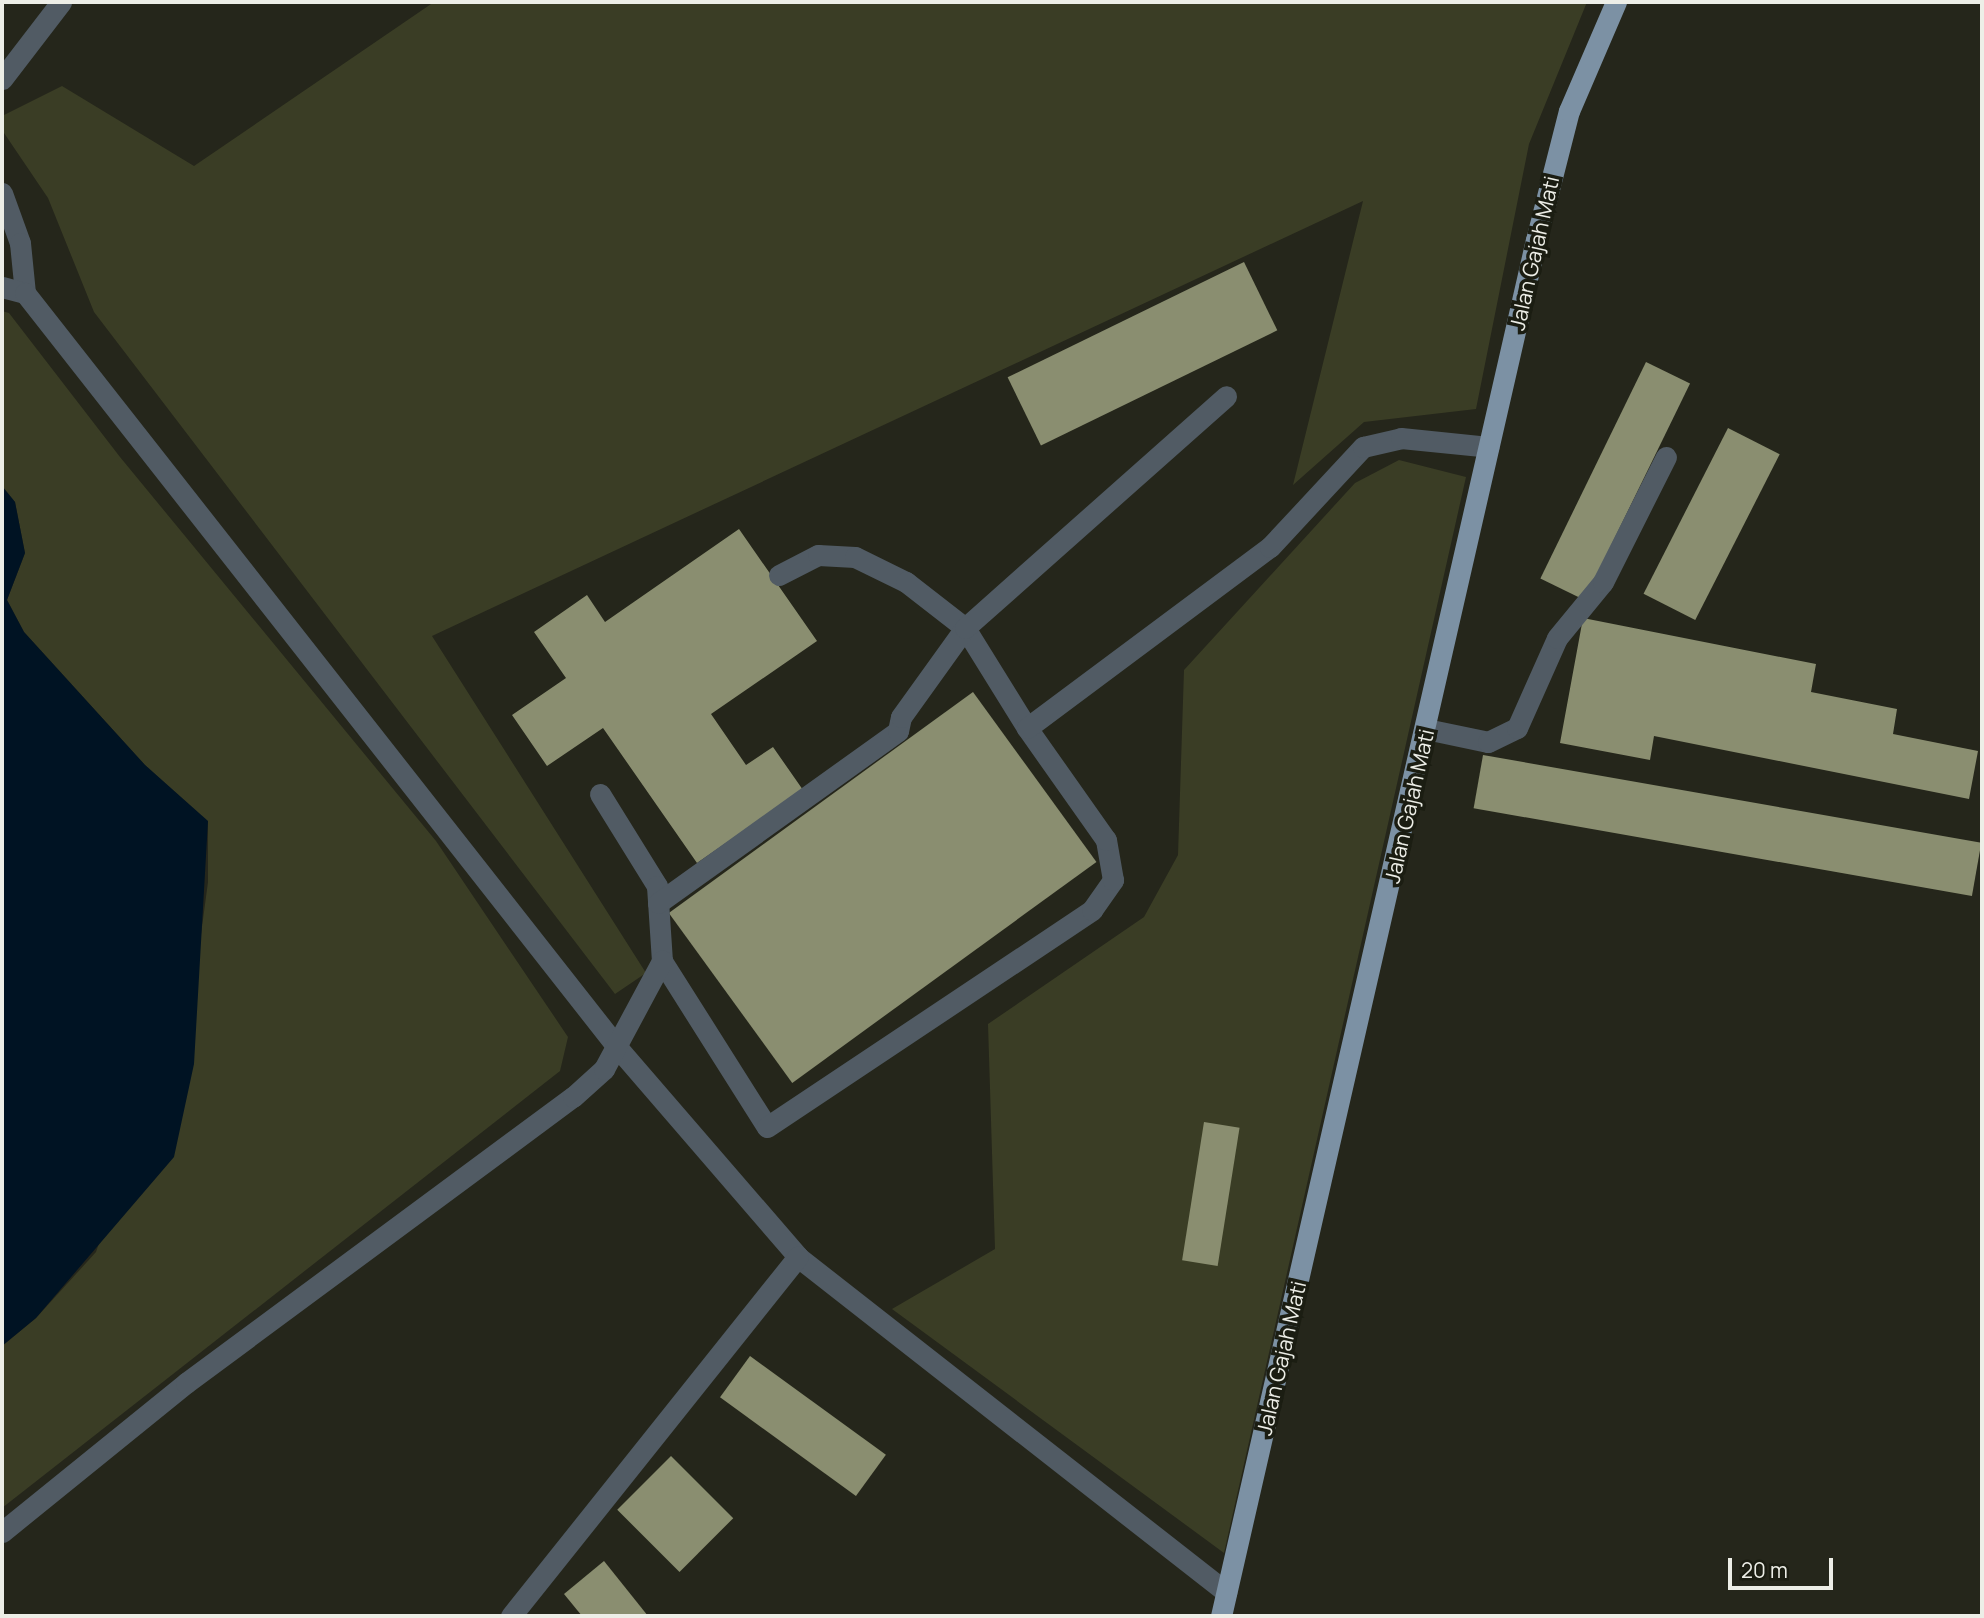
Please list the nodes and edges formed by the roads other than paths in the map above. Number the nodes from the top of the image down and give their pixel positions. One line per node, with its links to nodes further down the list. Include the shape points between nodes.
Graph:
1 (61, 2): 3 (lane)
2 (1616, 2): 8 (main road, Jalan Gajah Mati, via 1569,111)
3 (2, 79)
4 (2, 193): 6 (lane, via 20,243)
5 (2, 287): 6 (lane)
6 (25, 293): 17 (lane)
7 (1226, 396): 11 (lane)
8 (1489, 447): 12 (lane, via 1401,438 1363,447 1270,547); 13 (main road, Jalan Gajah Mati)
9 (1666, 457): 13 (lane, via 1604,582 1557,638 1541,684 1517,728 1488,742)
10 (779, 575): 11 (lane, via 818,555 855,557 906,582)
11 (965, 628): 12 (lane); 15 (lane, via 901,717 898,731)
12 (1027, 728): 16 (lane, via 1106,840 1114,880 1092,910 766,1127)
13 (1426, 729): 20 (main road, Jalan Gajah Mati)
14 (600, 794): 15 (lane, via 657,887)
15 (658, 903): 16 (lane)
16 (662, 961): 17 (lane)
17 (617, 1047): 18 (lane); 19 (lane, via 604,1069 573,1097 186,1383)
18 (799, 1257): 20 (lane); 21 (lane)
19 (2, 1532)
20 (1226, 1592): 22 (main road, Jalan Gajah Mati)
21 (511, 1616)
22 (1220, 1616)

